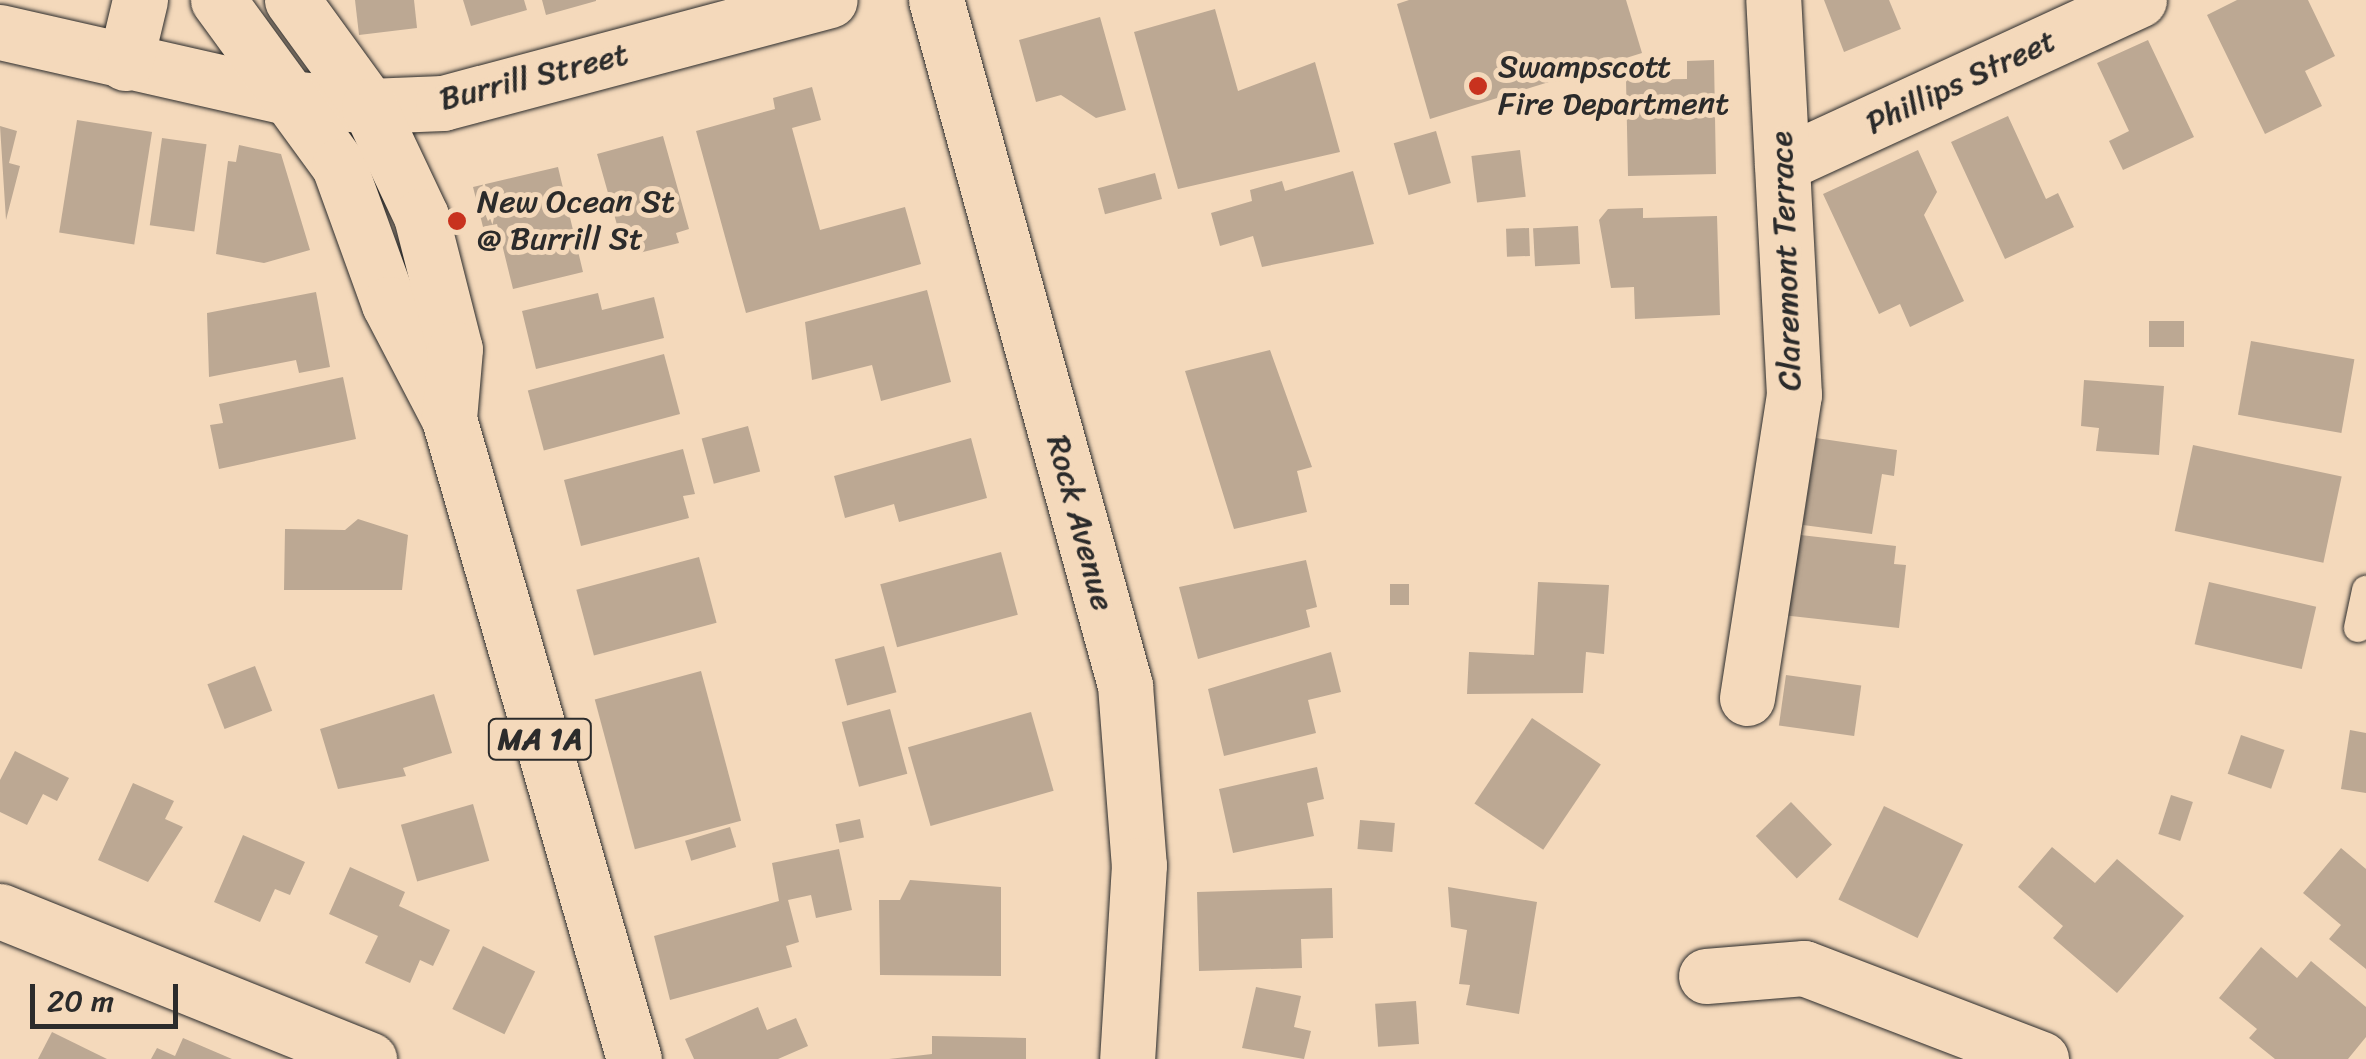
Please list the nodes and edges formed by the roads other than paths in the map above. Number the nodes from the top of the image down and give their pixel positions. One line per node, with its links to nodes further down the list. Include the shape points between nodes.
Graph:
1 (140, 0): 9 (main road)
2 (218, 0): 10 (main road, MA 1A)
3 (292, 0): 11 (main road, MA 1A)
4 (829, 0): 11 (main road, Burrill Street, via 443,103)
5 (936, 0): 21 (main road, Rock Avenue, via 1125,685 1139,865)
6 (1773, 0): 12 (main road, Claremont Terrace)
7 (2138, 0): 12 (main road, Phillips Street)
8 (0, 32): 9 (main road, Burrill Street)
9 (124, 63): 10 (main road, Burrill Street)
10 (290, 98): 11 (main road, Burrill Street); 13 (main road, MA 1A, via 338,166 389,304)
11 (369, 106): 13 (main road, MA 1A, via 421,216 445,297 455,349)
12 (1782, 164): 16 (main road, Claremont Terrace, via 1794,394)
13 (449, 419): 20 (main road, MA 1A)
14 (2366, 590): 15 (lane)
15 (2358, 628)
16 (1747, 698)
17 (0, 911): 19 (main road)
18 (1706, 976): 22 (main road, via 1804,968)
19 (369, 1059)
20 (634, 1059)
21 (1126, 1059)
22 (2041, 1059)

